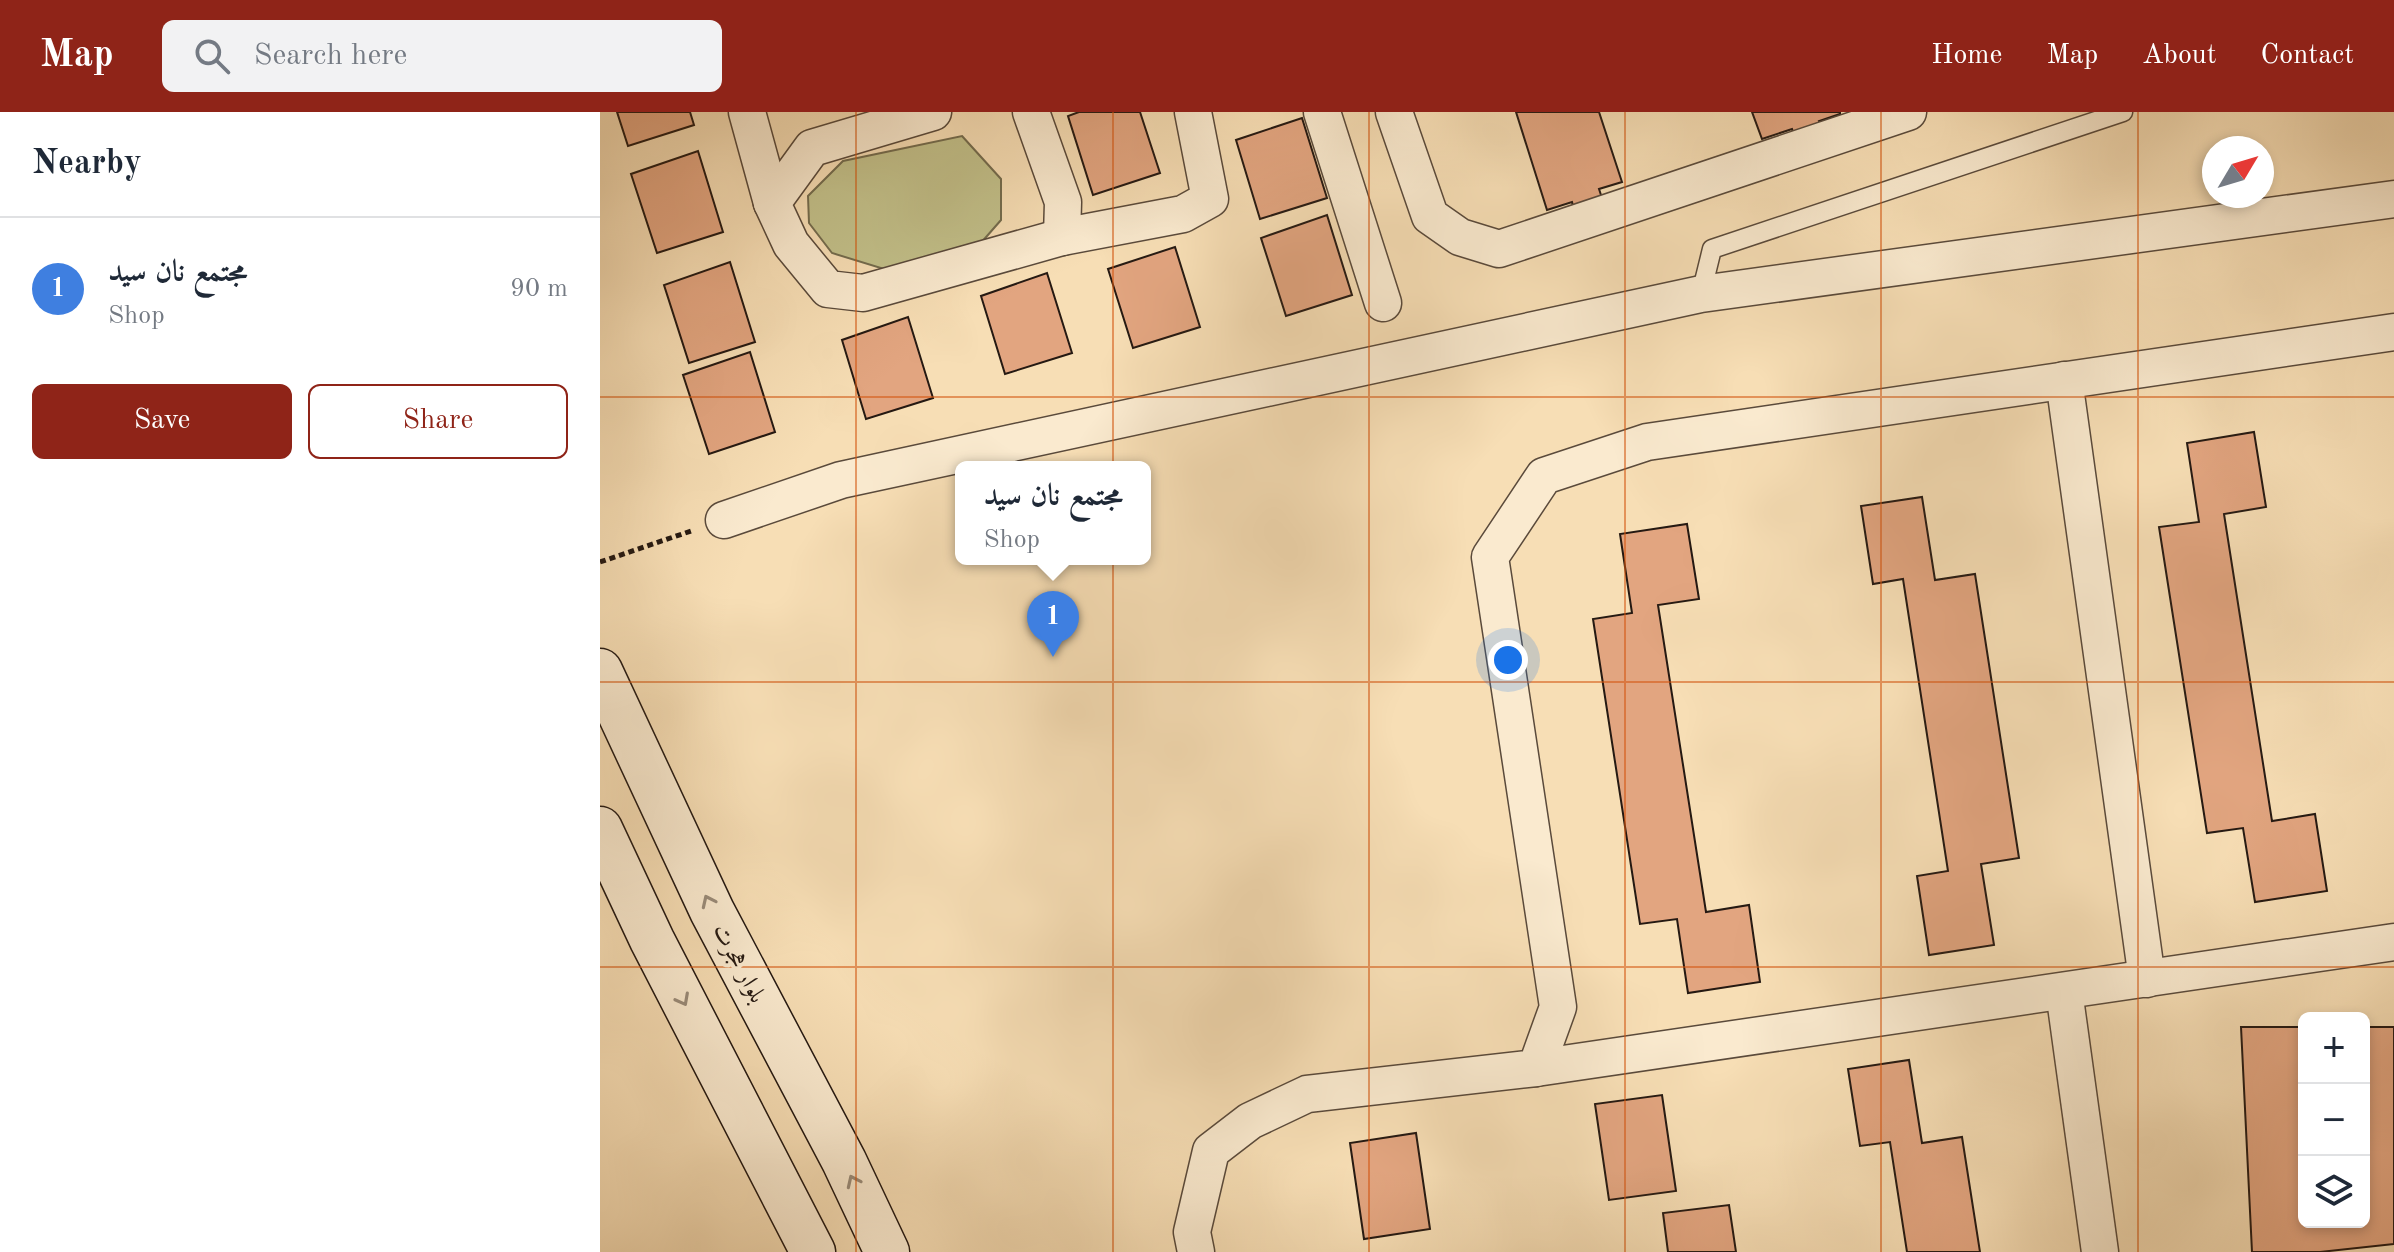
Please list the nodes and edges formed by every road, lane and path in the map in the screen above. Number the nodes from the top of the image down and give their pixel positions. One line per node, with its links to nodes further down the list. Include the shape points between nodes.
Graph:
1 (747, 112): 11 (street)
2 (933, 112): 9 (street)
3 (1031, 112): 12 (street, via 1063,202)
4 (1322, 112): 14 (street)
5 (1394, 112): 6 (street, via 1430,216 1460,237 1499,249)
6 (1908, 112)
7 (2123, 112): 13 (lane, via 1712,249)
8 (1197, 113): 12 (street, via 1210,199 1183,214)
9 (896, 117): 11 (street, via 812,148)
10 (2394, 199): 13 (street)
11 (772, 203): 12 (street, via 791,244 828,289 863,293)
12 (1062, 237)
13 (1701, 294): 17 (street, via 841,480)
14 (1383, 303)
15 (2394, 332): 16 (street)
16 (2064, 380): 22 (street); 24 (street, via 1647,442 1544,476 1490,557 1558,1007)
17 (724, 520): 18 (path)
18 (600, 562)
19 (600, 671): 26 (main road, بلوار هجرت, one-way to 19, via 712,911)
20 (600, 829): 25 (main road, one-way to 25)
21 (2394, 942): 22 (street)
22 (2147, 979): 23 (street)
23 (2064, 991): 24 (street); 28 (street)
24 (1536, 1068): 27 (street, via 1307,1094 1250,1121 1211,1151 1192,1232)
25 (813, 1252)
26 (887, 1252)
27 (1196, 1252)
28 (2100, 1252)

